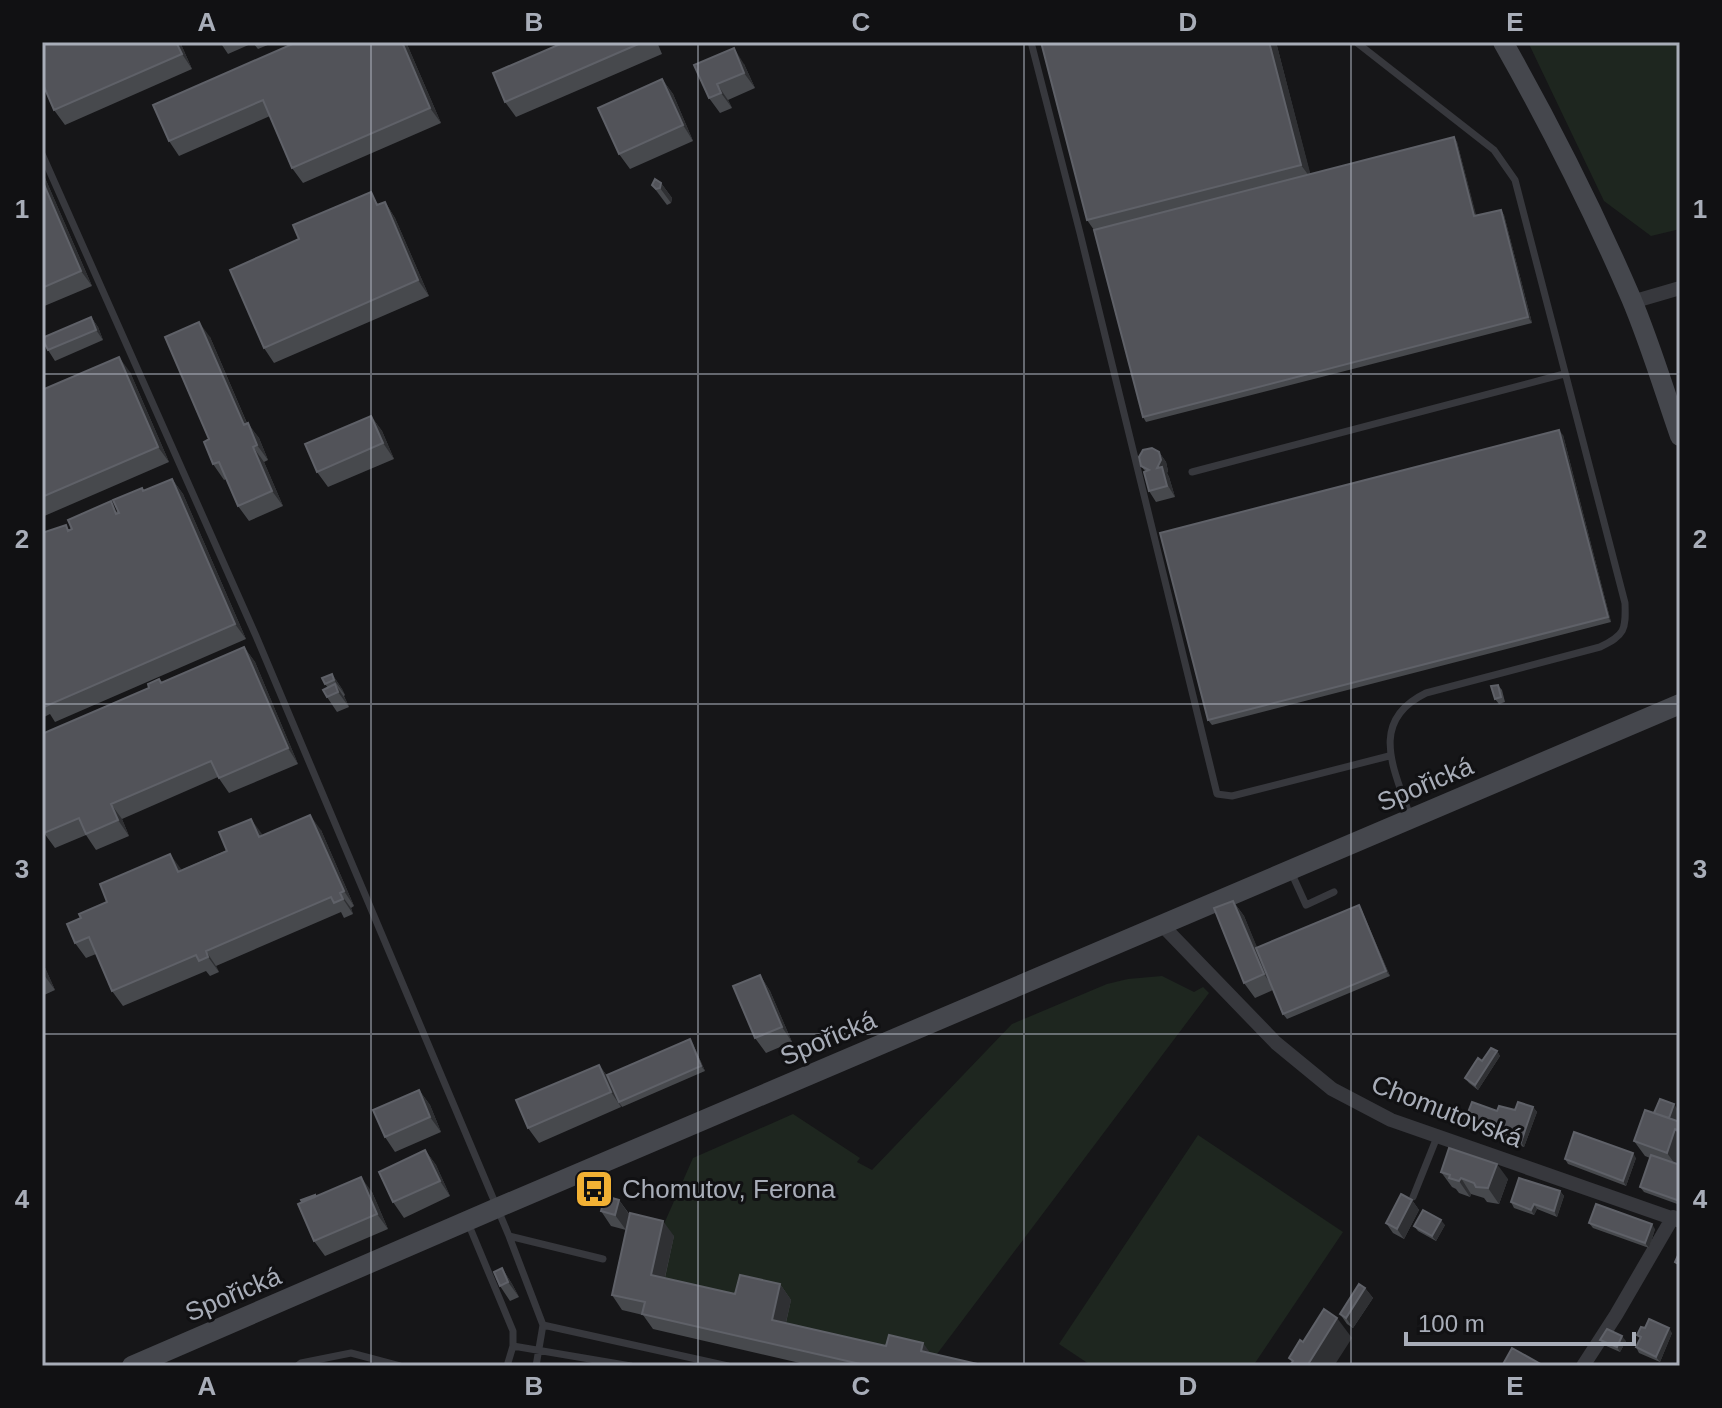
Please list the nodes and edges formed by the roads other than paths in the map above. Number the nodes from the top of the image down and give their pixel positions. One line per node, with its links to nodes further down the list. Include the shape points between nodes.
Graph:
1 (1031, 42): 11 (lane, via 1217,794 1232,796)
2 (1356, 42): 7 (lane, via 1494,150 1515,180)
3 (1503, 42): 6 (street, via 1599,226)
4 (42, 154): 18 (lane, via 256,636)
5 (1680, 288): 6 (street)
6 (1632, 302): 8 (street)
7 (1564, 374): 9 (lane); 11 (lane, via 1625,603 1626,624 1619,638 1600,647 1426,693 1406,703 1393,724)
8 (1680, 436)
9 (1192, 472)
10 (1680, 704): 12 (street, Spořická)
11 (1389, 756): 12 (lane)
12 (1411, 818): 13 (street, Spořická)
13 (1290, 870): 14 (lane, via 1306,905); 15 (street, Spořická)
14 (1334, 892)
15 (1161, 924): 16 (street, Chomutovská, via 1276,1043 1332,1089); 18 (street, Spořická)
16 (1437, 1137): 17 (lane); 19 (street, Chomutovská)
17 (1413, 1197)
18 (497, 1208): 20 (street, Spořická); 21 (lane)
19 (1676, 1219): 33 (street)
20 (467, 1221): 24 (lane, via 513,1331); 26 (street, Spořická)
21 (509, 1236): 22 (lane); 23 (lane)
22 (603, 1259)
23 (543, 1325): 25 (lane); 32 (lane)
24 (513, 1346): 25 (lane); 29 (lane)
25 (539, 1352): 30 (lane); 31 (lane)
26 (132, 1366)
27 (297, 1366): 28 (lane, via 351,1353)
28 (400, 1366)
29 (507, 1366)
30 (536, 1366)
31 (631, 1366)
32 (728, 1366)
33 (1583, 1366)

